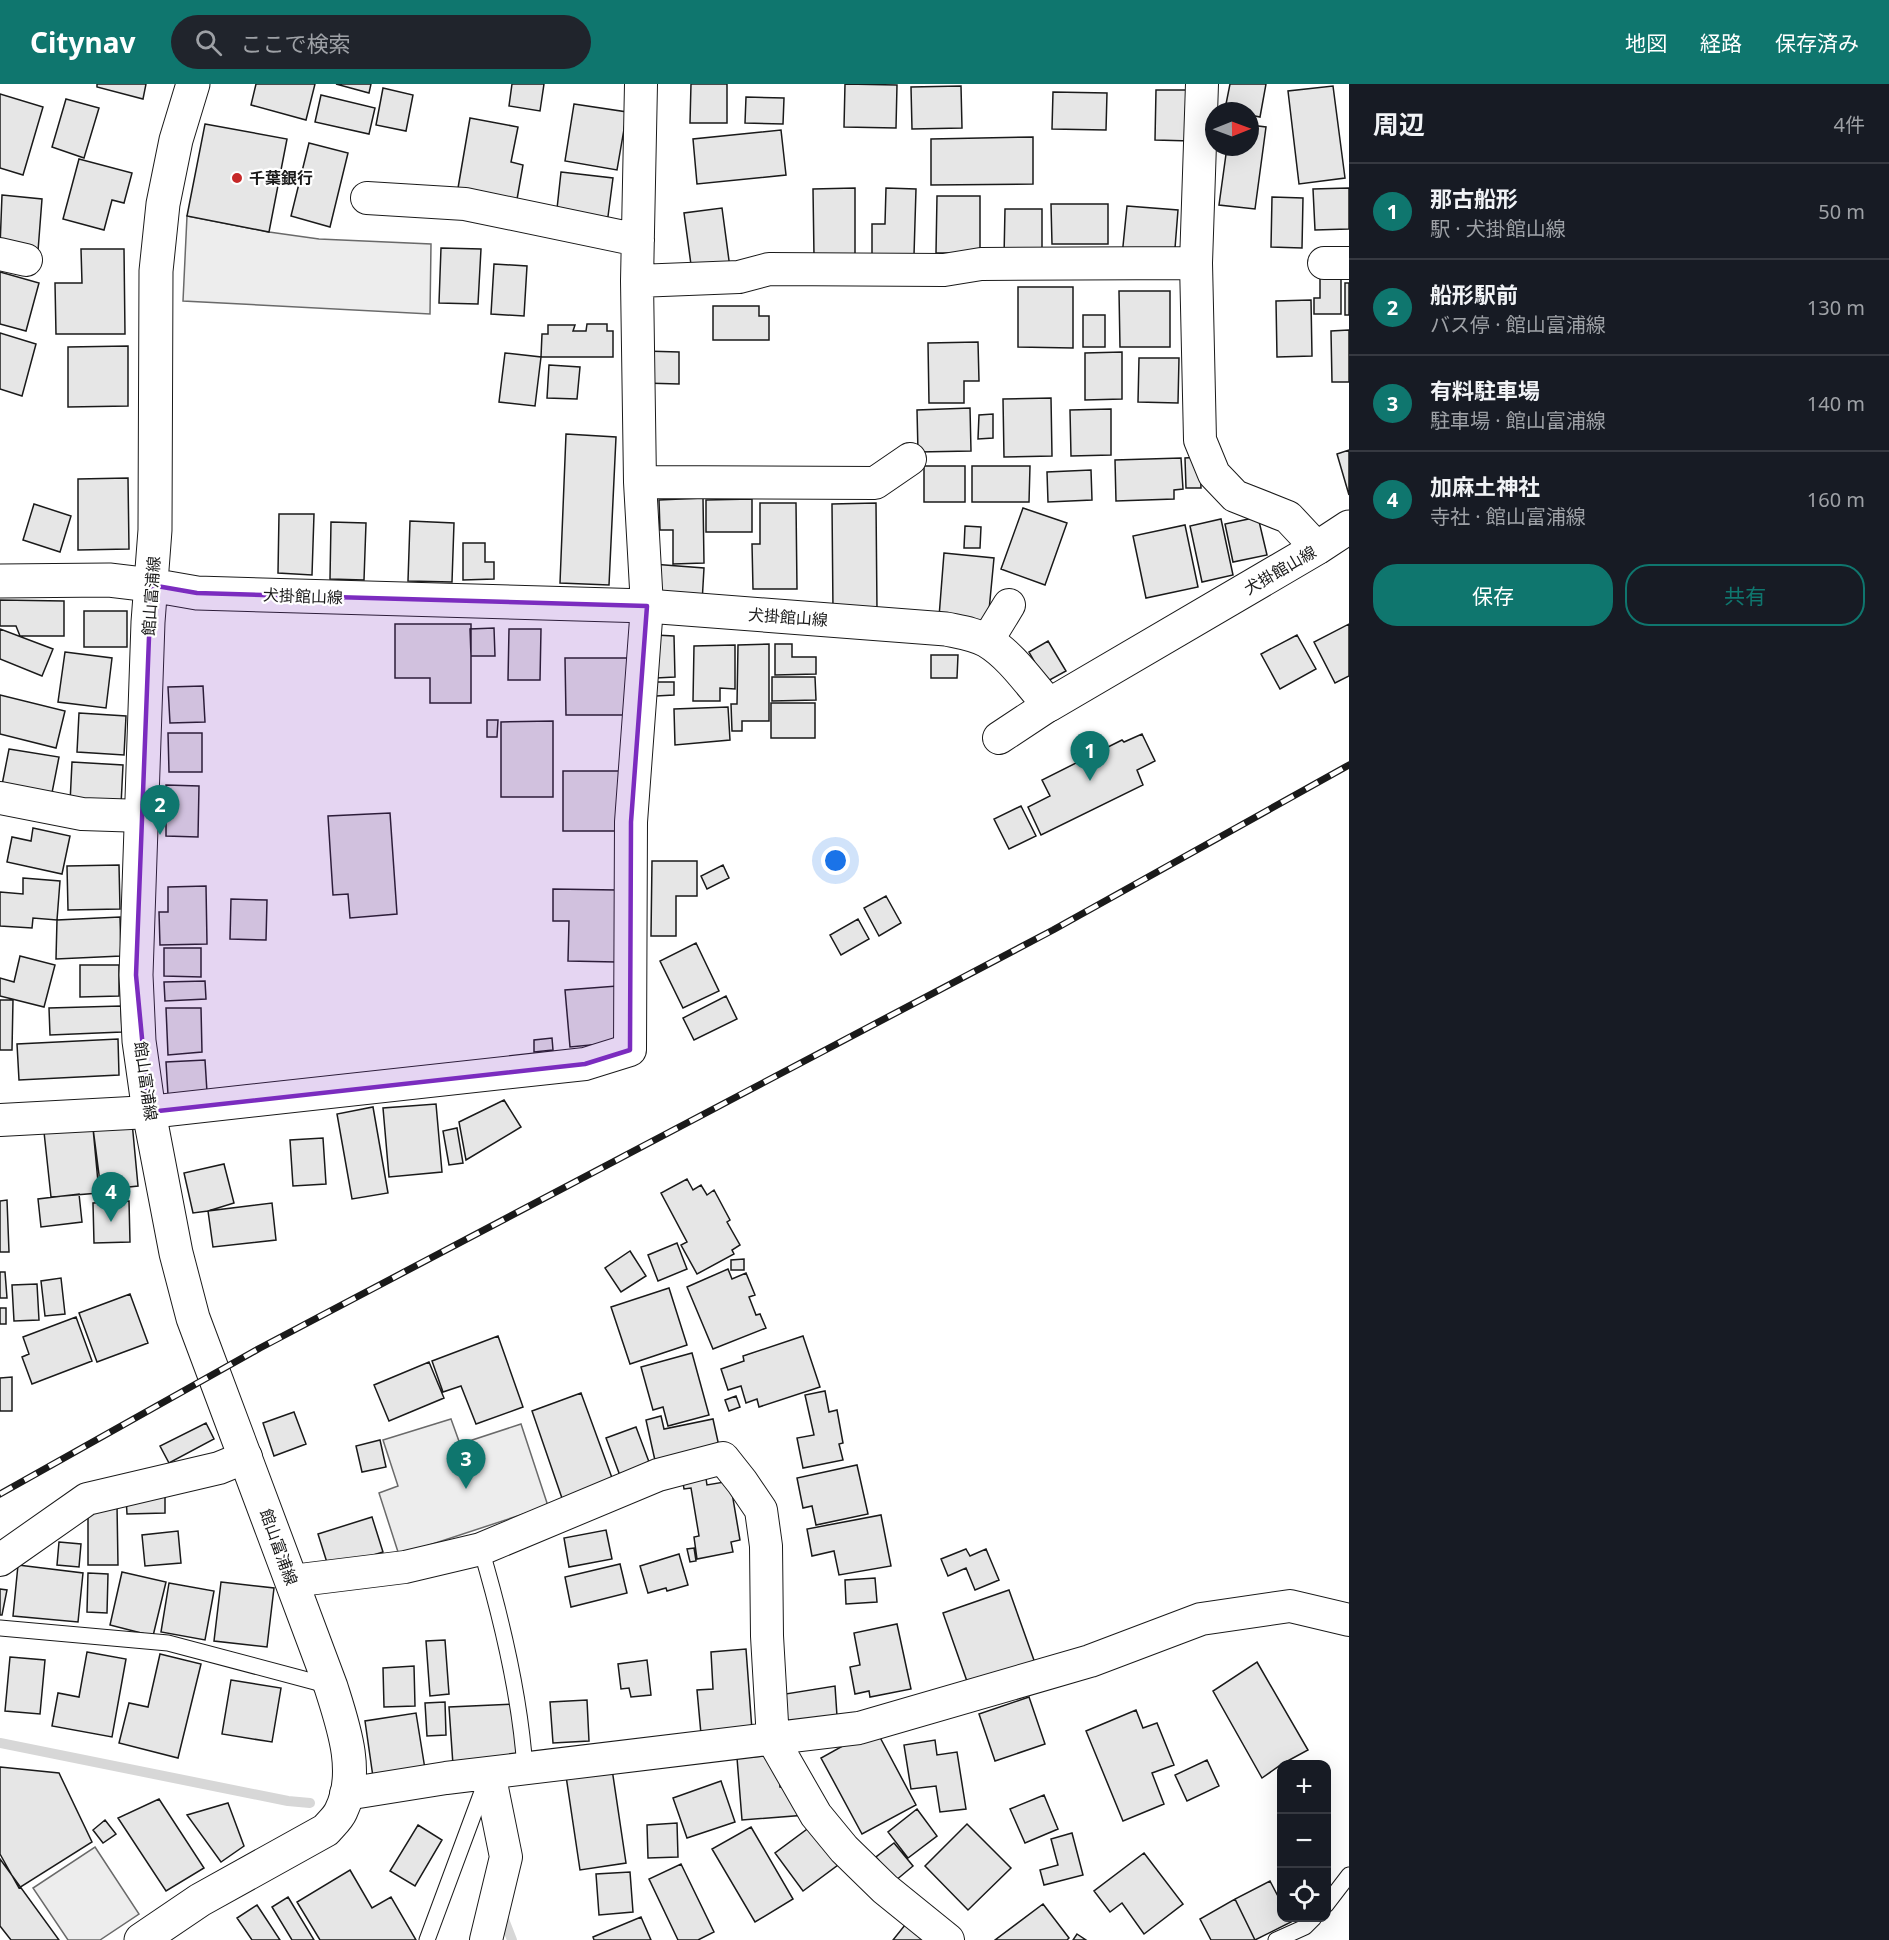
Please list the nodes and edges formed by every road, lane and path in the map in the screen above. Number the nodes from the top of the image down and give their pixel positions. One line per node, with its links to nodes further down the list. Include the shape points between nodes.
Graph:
1 (193, 84): 13 (main road, 館山富浦線, via 163,204 156,272 155,530)
2 (641, 84): 5 (street)
3 (1202, 84): 6 (street)
4 (367, 198): 5 (street, via 465,204)
5 (638, 240): 7 (street)
6 (1196, 263): 7 (street, via 981,264 944,270 769,269 738,277); 11 (street, via 1200,440 1214,474 1235,496 1288,517)
7 (638, 281): 9 (street)
8 (910, 459): 9 (street, via 875,483)
9 (640, 483): 15 (street)
10 (1349, 528): 11 (main road, 犬掛館山線)
11 (1317, 548): 17 (main road, 犬掛館山線)
12 (0, 580): 13 (main road, 犬掛館山線, via 109,580)
13 (151, 585): 15 (main road, 犬掛館山線, via 197,593); 20 (main road, 館山富浦線)
14 (1009, 605): 16 (street)
15 (647, 606): 16 (main road, 犬掛館山線, via 946,629); 21 (street, via 632,822 630,1050 585,1064)
16 (987, 641): 17 (main road, 犬掛館山線)
17 (1049, 705): 18 (street)
18 (999, 738)
19 (0, 798): 20 (street, via 82,814)
20 (143, 816): 21 (main road, 館山富浦線, via 136,975)
21 (149, 1112): 22 (street); 23 (main road, 館山富浦線, via 176,1253 193,1318)
22 (0, 1120)
23 (246, 1457): 25 (street, via 219,1468 87,1499); 26 (main road, 館山富浦線)
24 (481, 1549): 26 (street, via 405,1567); 30 (street, via 658,1475 723,1458 761,1510 766,1546); 31 (lane, via 505,1636)
25 (0, 1560)
26 (292, 1581): 29 (main road, 館山富浦線)
27 (1349, 1620): 30 (street, via 1290,1606 1201,1619 1090,1661 859,1728)
28 (0, 1628): 29 (lane, via 168,1643)
29 (331, 1687): 33 (main road, 館山富浦線, via 347,1740 350,1762)
30 (773, 1740): 31 (street); 40 (street, via 816,1815 844,1849 885,1889)
31 (525, 1769): 32 (street)
32 (489, 1773): 33 (street); 38 (lane); 39 (street, via 506,1857)
33 (346, 1794): 37 (main road, 館山富浦線, via 341,1812 326,1830 200,1900)
34 (1349, 1875): 35 (lane)
35 (1331, 1898)
36 (1310, 1922): 41 (lane)
37 (141, 1940)
38 (427, 1940)
39 (486, 1940)
40 (948, 1940)
41 (1276, 1940)

